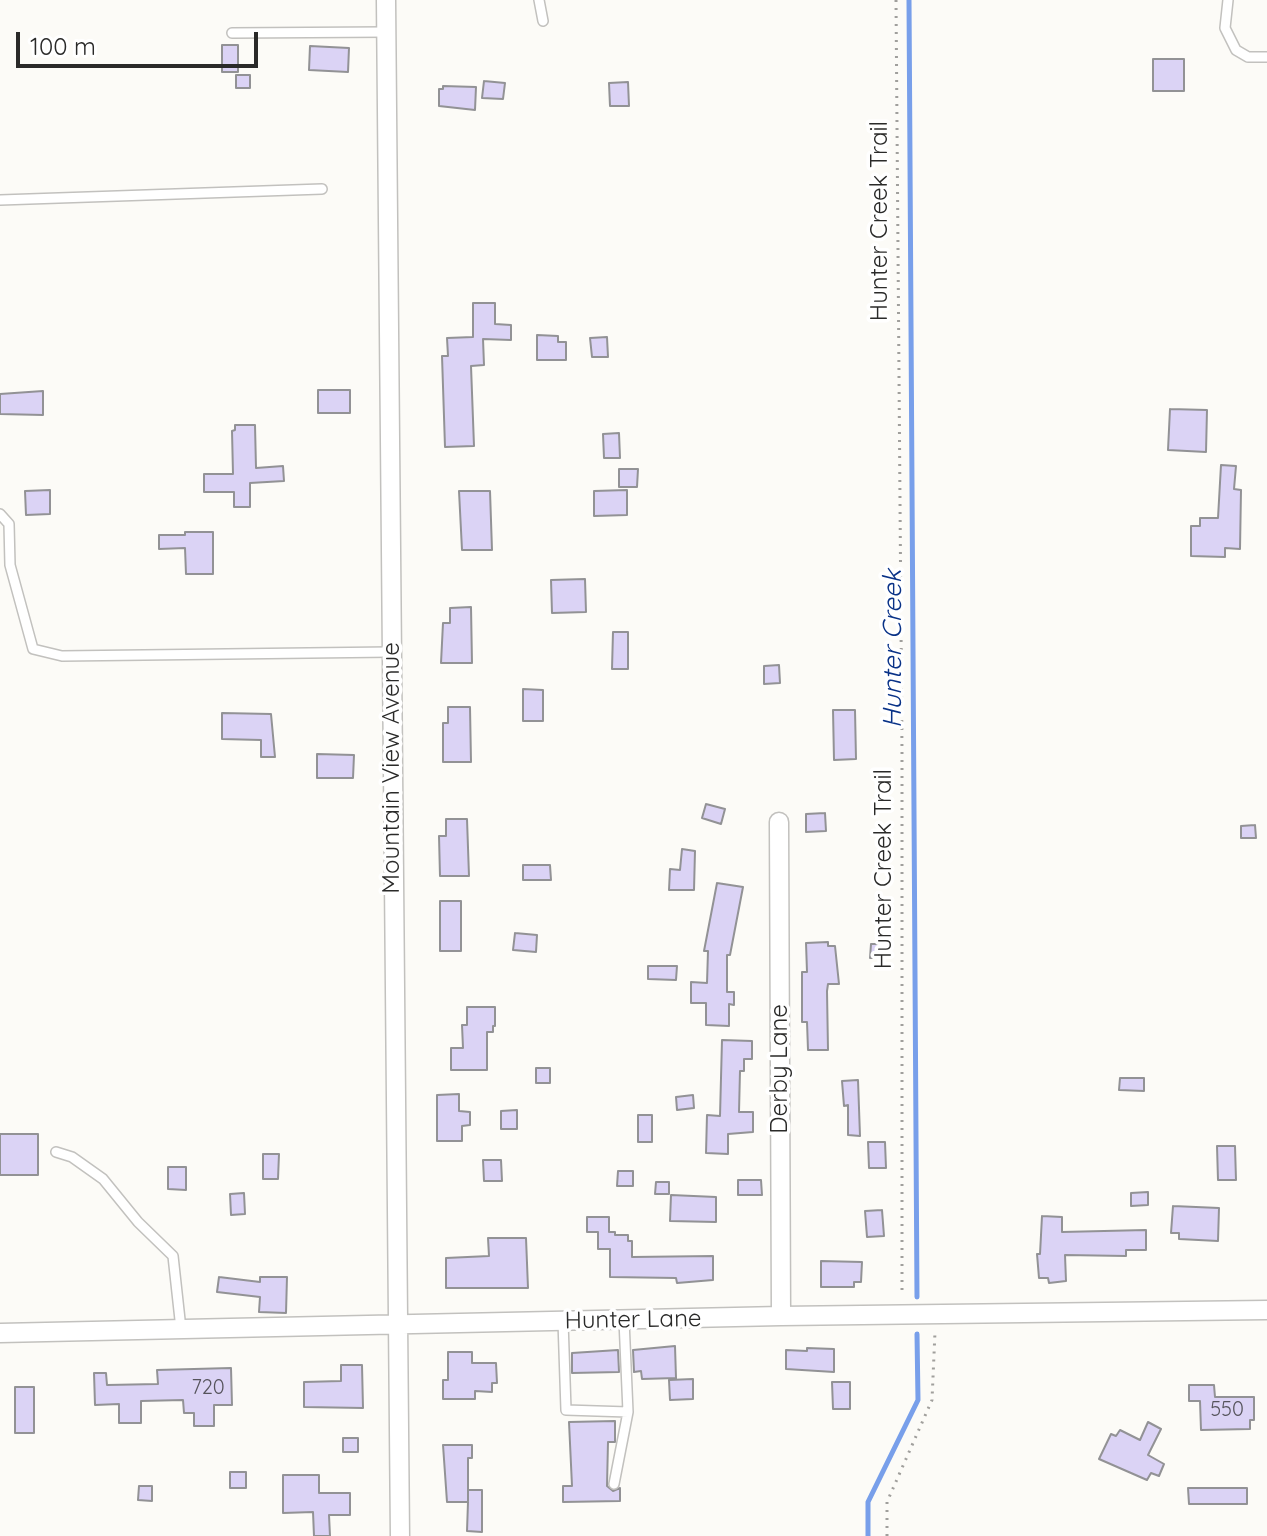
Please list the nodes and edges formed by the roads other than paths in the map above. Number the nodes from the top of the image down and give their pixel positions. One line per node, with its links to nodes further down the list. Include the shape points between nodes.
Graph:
1 (386, 0): 5 (street, Mountain View Avenue)
2 (539, 0): 4 (lane)
3 (1228, 0): 7 (lane, via 1225,28 1236,50 1248,57)
4 (543, 21)
5 (386, 32): 6 (lane); 11 (street, Mountain View Avenue)
6 (232, 33)
7 (1267, 57)
8 (322, 189): 9 (lane)
9 (0, 200)
10 (0, 514): 11 (lane, via 9,524 10,565 33,649 62,656)
11 (391, 652): 18 (street, Mountain View Avenue)
12 (779, 822): 15 (street, Derby Lane)
13 (56, 1152): 19 (lane, via 103,1179 173,1256)
14 (1267, 1310): 15 (street, Hunter Lane)
15 (781, 1316): 16 (street, Hunter Lane)
16 (624, 1320): 17 (street, Hunter Lane); 21 (lane)
17 (563, 1321): 18 (street, Hunter Lane); 21 (lane, via 566,1410)
18 (397, 1325): 19 (street, Hunter Lane); 23 (street, Mountain View Avenue)
19 (181, 1329): 20 (street, Hunter Lane)
20 (0, 1333)
21 (628, 1412): 22 (lane)
22 (614, 1484)
23 (400, 1536)

